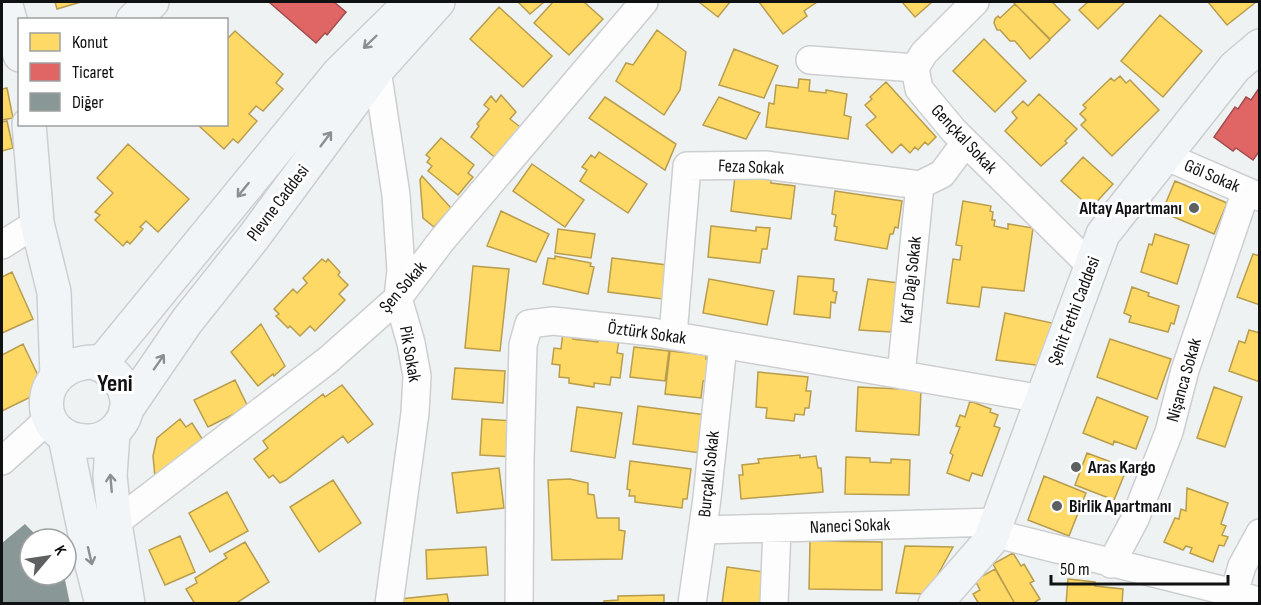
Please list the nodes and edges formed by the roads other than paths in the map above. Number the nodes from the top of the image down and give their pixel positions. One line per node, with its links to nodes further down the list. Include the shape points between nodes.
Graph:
1 (5, 2): 11 (main road)
2 (126, 2): 8 (street)
3 (152, 2): 9 (main road)
4 (412, 2): 27 (main road, Plevne Caddesi, one-way to 27, via 339,73)
5 (438, 2): 14 (main road, Plevne Caddesi)
6 (644, 2): 24 (street, Şen Sokak, via 442,240)
7 (975, 2): 13 (street, via 924,53)
8 (131, 18)
9 (134, 18)
10 (1260, 46): 17 (main road, Şehit Fethi Caddesi, via 1235,67)
11 (13, 51)
12 (810, 60): 13 (street)
13 (915, 68): 16 (street, Gençkal Sokak, via 919,89)
14 (377, 70): 24 (street, Pik Sokak, via 396,195 401,270); 31 (main road, Plevne Caddesi, one-way to 14, via 188,321)
15 (29, 126): 20 (main road)
16 (965, 143): 18 (street, via 942,174); 22 (street, Gençkal Sokak)
17 (1165, 156): 19 (street, Göl Sokak); 22 (main road, Şehit Fethi Caddesi, via 1103,234)
18 (920, 185): 25 (street, Feza Sokak, via 765,165 687,166); 28 (street, Kaf Dağı Sokak)
19 (1253, 194): 39 (street, Nişanca Sokak, via 1185,370 1169,432 1135,519)
20 (37, 223): 21 (street); 23 (main road)
21 (2, 245)
22 (1091, 266): 30 (main road, Şehit Fethi Caddesi)
23 (54, 292): 27 (main road); 29 (main road)
24 (398, 298): 34 (street, Şen Sokak, via 328,360); 44 (street, Pik Sokak, via 417,376)
25 (673, 335): 26 (street, Öztürk Sokak); 45 (street, Öztürk Sokak, via 553,321 529,324 523,345)
26 (723, 345): 28 (street, Öztürk Sokak); 37 (street, Burçaklı Sokak)
27 (97, 364): 29 (main road, via 84,363); 31 (main road, via 123,385 127,398)
28 (902, 375): 30 (street, Öztürk Sokak)
29 (57, 376): 32 (main road, via 47,390 46,400)
30 (1042, 399): 35 (main road, Şehit Fethi Caddesi)
31 (119, 422): 32 (main road, via 102,440 88,441); 34 (main road, one-way to 31, via 110,476)
32 (58, 428): 33 (street); 42 (main road, one-way to 42)
33 (2, 462)
34 (115, 523): 43 (main road)
35 (995, 527): 36 (street, Naneci Sokak); 39 (street, Naneci Sokak); 48 (main road, Şehit Fethi Caddesi, via 990,541)
36 (777, 528): 37 (street, Naneci Sokak); 47 (street)
37 (703, 531): 46 (street, Burçaklı Sokak)
38 (1260, 533): 40 (street, via 1242,566)
39 (1111, 564): 40 (street, Naneci Sokak)
40 (1234, 593): 41 (street, Naneci Sokak)
41 (1260, 602)
42 (102, 603)
43 (128, 603)
44 (389, 603)
45 (519, 603)
46 (692, 603)
47 (774, 603)
48 (935, 603)

